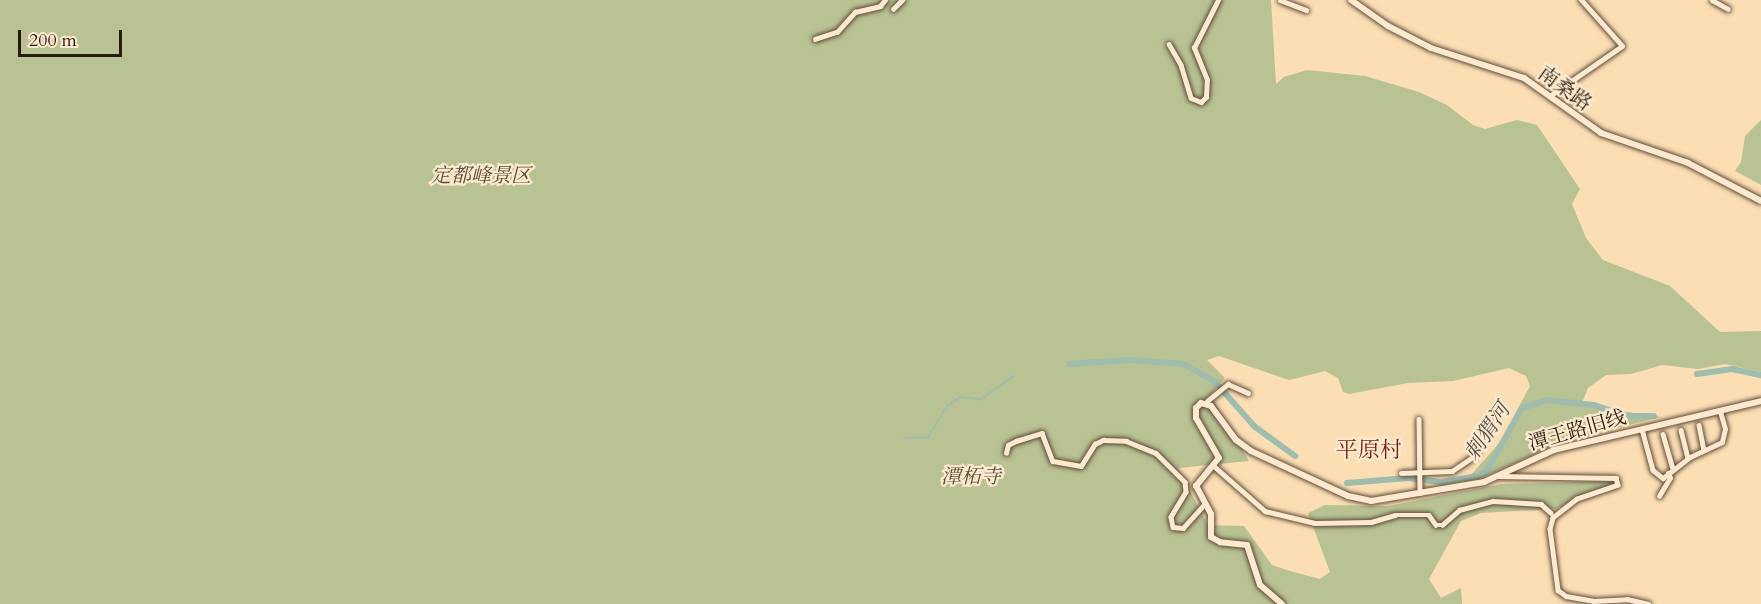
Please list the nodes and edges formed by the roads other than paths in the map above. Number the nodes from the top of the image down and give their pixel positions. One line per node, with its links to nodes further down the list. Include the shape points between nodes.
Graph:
1 (885, 0): 11 (street, via 880,6 855,12 837,32)
2 (903, 0): 8 (street)
3 (1218, 0): 12 (street, via 1194,48 1207,80 1206,97 1201,102 1191,98 1181,65)
4 (1280, 0): 10 (street)
5 (1351, 0): 13 (main road, 南桑路, via 1388,26 1431,48 1524,78)
6 (1581, 0): 13 (street, via 1622,46)
7 (1712, 0): 9 (street)
8 (893, 9)
9 (1728, 9)
10 (1306, 10)
11 (815, 39)
12 (1169, 44)
13 (1551, 95): 14 (main road, 南桑路, via 1601,133 1688,163)
14 (1761, 201)
15 (1248, 393): 16 (street, via 1234,385 1226,386)
16 (1208, 401)
17 (1761, 401): 18 (main road, 潭王路旧线)
18 (1720, 411): 22 (main road, 潭王路旧线); 25 (street, via 1725,437)
19 (1419, 418): 32 (street)
20 (1492, 422): 32 (street, via 1474,456 1452,471)
21 (1699, 425): 25 (street)
22 (1642, 429): 31 (street, via 1653,470 1660,478); 33 (main road, 潭王路旧线, via 1545,452)
23 (1681, 430): 27 (street)
24 (1663, 434): 29 (street)
25 (1704, 450): 27 (street)
26 (1006, 453): 36 (street, via 1008,445 1042,433 1053,461 1081,466 1095,444 1103,440 1126,441 1156,453 1185,482 1186,492 1171,517 1173,527 1183,528)
27 (1688, 458): 29 (street)
28 (1215, 467): 34 (main road, 潭王路旧线, via 1218,455 1196,414 1198,405 1204,402 1251,451 1348,496 1377,501); 36 (main road, via 1197,483); 37 (street, via 1265,511 1315,524 1429,515 1432,522 1442,525 1459,510 1493,501 1541,504)
29 (1673, 468): 31 (street)
30 (1401, 473): 32 (street)
31 (1668, 473): 35 (street, via 1670,478)
32 (1420, 474): 34 (street)
33 (1498, 476): 34 (main road, 潭王路旧线, via 1477,484); 39 (street, via 1616,478 1618,485 1577,499 1553,518 1550,529 1558,590 1566,597 1593,601 1628,599)
34 (1420, 493)
35 (1659, 496)
36 (1204, 505): 38 (main road, via 1211,514 1211,537 1247,545 1260,585)
37 (1551, 513)
38 (1282, 604)
39 (1648, 604)

